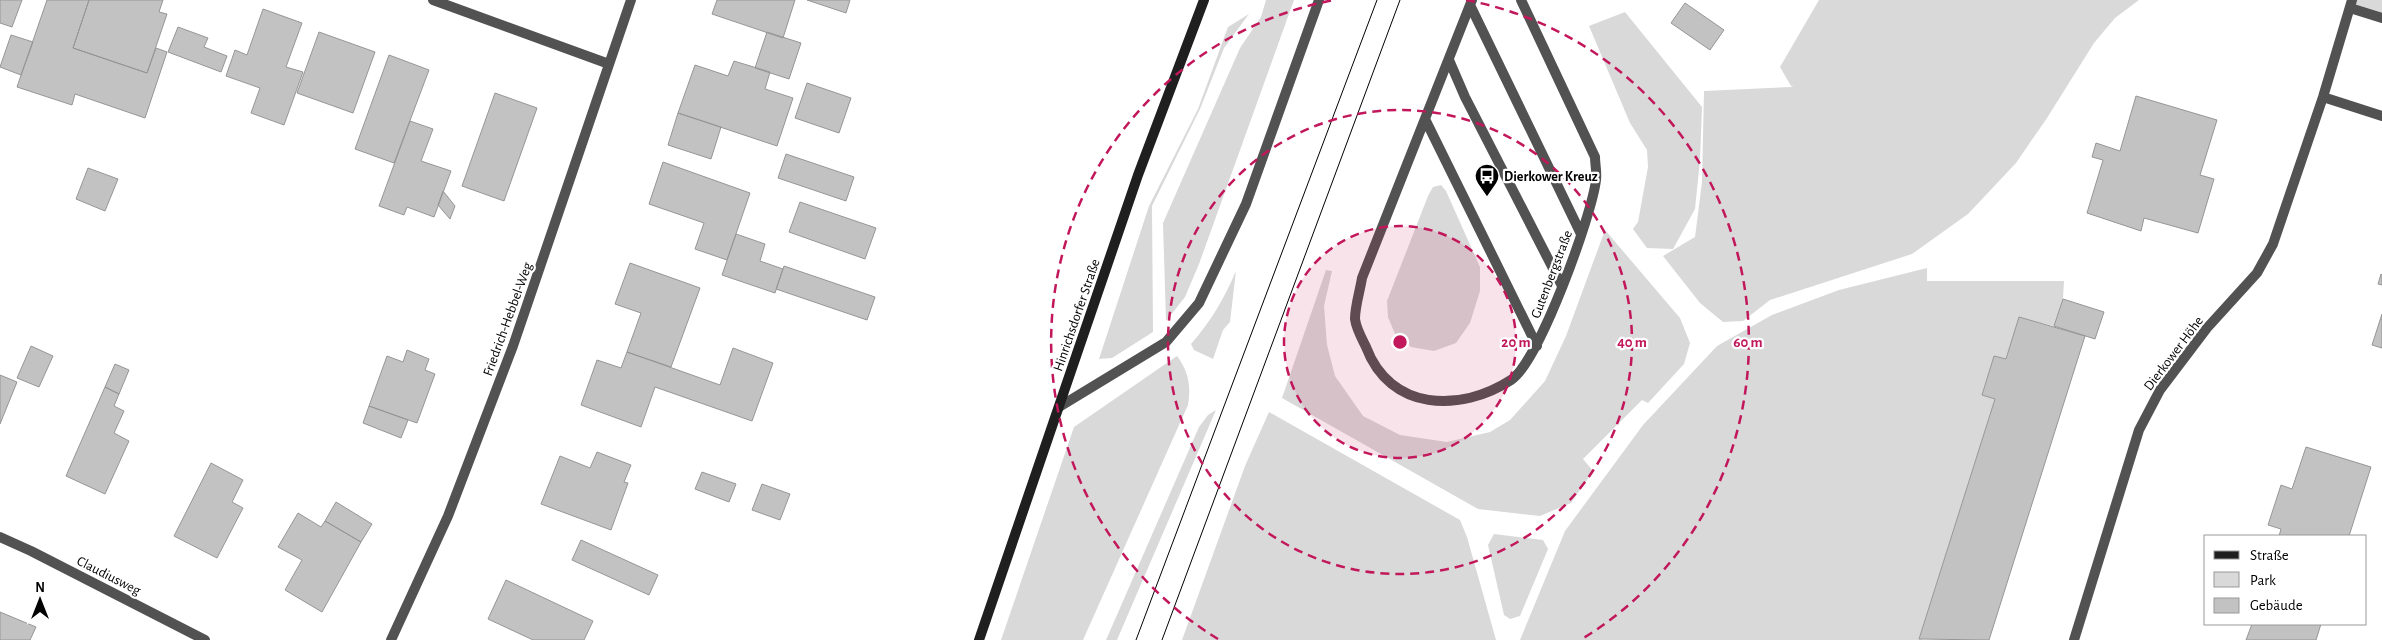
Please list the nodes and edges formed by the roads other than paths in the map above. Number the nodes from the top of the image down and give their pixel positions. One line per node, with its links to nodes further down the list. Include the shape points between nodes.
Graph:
1 (433, 0): 10 (street)
2 (632, 0): 10 (street, Friedrich-Hebbel-Weg)
3 (1204, 0): 17 (street, Hinrichsdorfer Straße, via 1138,175)
4 (1319, 0): 17 (street, via 1246,204 1199,303 1166,342)
5 (1521, 0): 14 (street, Gutenbergstraße, via 1595,157 1596,179)
6 (1471, 3): 9 (street, Gutenbergstraße); 14 (street)
7 (2351, 4): 8 (street, Dierkower Höhe); 11 (street, Dierkower Höhe)
8 (2382, 18)
9 (1449, 60): 13 (street, Gutenbergstraße); 15 (street)
10 (610, 64): 20 (street, Friedrich-Hebbel-Weg, via 506,364 448,516)
11 (2323, 97): 12 (street); 22 (street, Dierkower Höhe, via 2274,244 2257,274 2207,328 2160,390 2139,430)
12 (2382, 116)
13 (1425, 119): 16 (street); 16 (street, Gutenbergstraße, via 1362,278 1355,320 1370,359 1398,391 1438,402 1478,397 1513,379)
14 (1581, 234): 15 (street, Gutenbergstraße)
15 (1562, 286): 16 (street, Gutenbergstraße)
16 (1537, 346)
17 (1059, 407): 21 (street, Hinrichsdorfer Straße)
18 (0, 537): 19 (street, Claudiusweg)
19 (205, 640)
20 (391, 640)
21 (979, 640)
22 (2074, 640)

